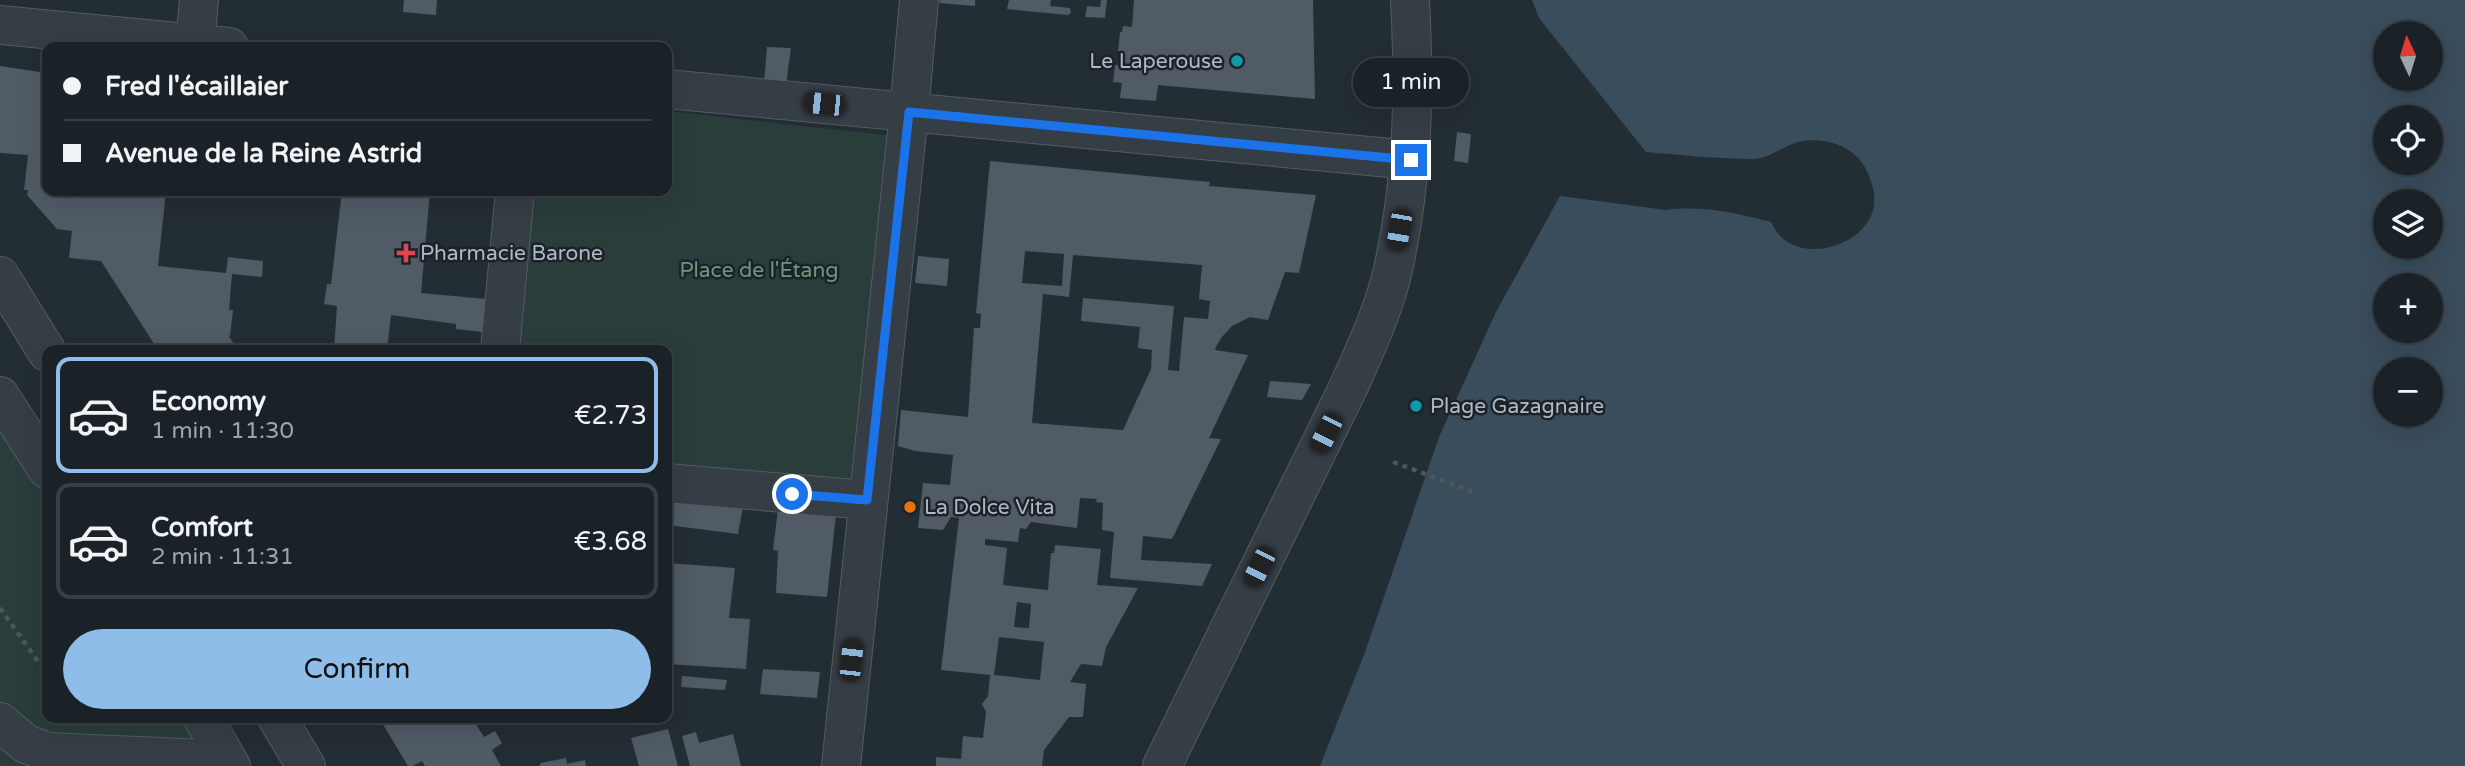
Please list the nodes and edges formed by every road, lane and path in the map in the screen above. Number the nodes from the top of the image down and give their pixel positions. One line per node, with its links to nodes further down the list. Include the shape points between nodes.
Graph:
1 (199, 0): 6 (street)
2 (919, 0): 8 (street)
3 (1410, 0): 9 (street)
4 (0, 25): 5 (street)
5 (172, 42)
6 (211, 42)
7 (672, 89): 8 (street)
8 (909, 112): 9 (street); 19 (street)
9 (1411, 160): 28 (street, via 1391,279 1372,333)
10 (515, 196): 13 (street)
11 (0, 276): 12 (street)
12 (43, 345)
13 (500, 345)
14 (0, 396): 15 (street)
15 (42, 461)
16 (1393, 462): 18 (path)
17 (672, 483): 19 (street)
18 (1474, 492)
19 (867, 500): 27 (street)
20 (0, 608): 21 (path)
21 (42, 667)
22 (0, 722): 25 (street, via 26,744 48,752)
23 (206, 723): 25 (street)
24 (280, 723): 26 (street)
25 (229, 763)
26 (306, 766)
27 (841, 766)
28 (1162, 766)

